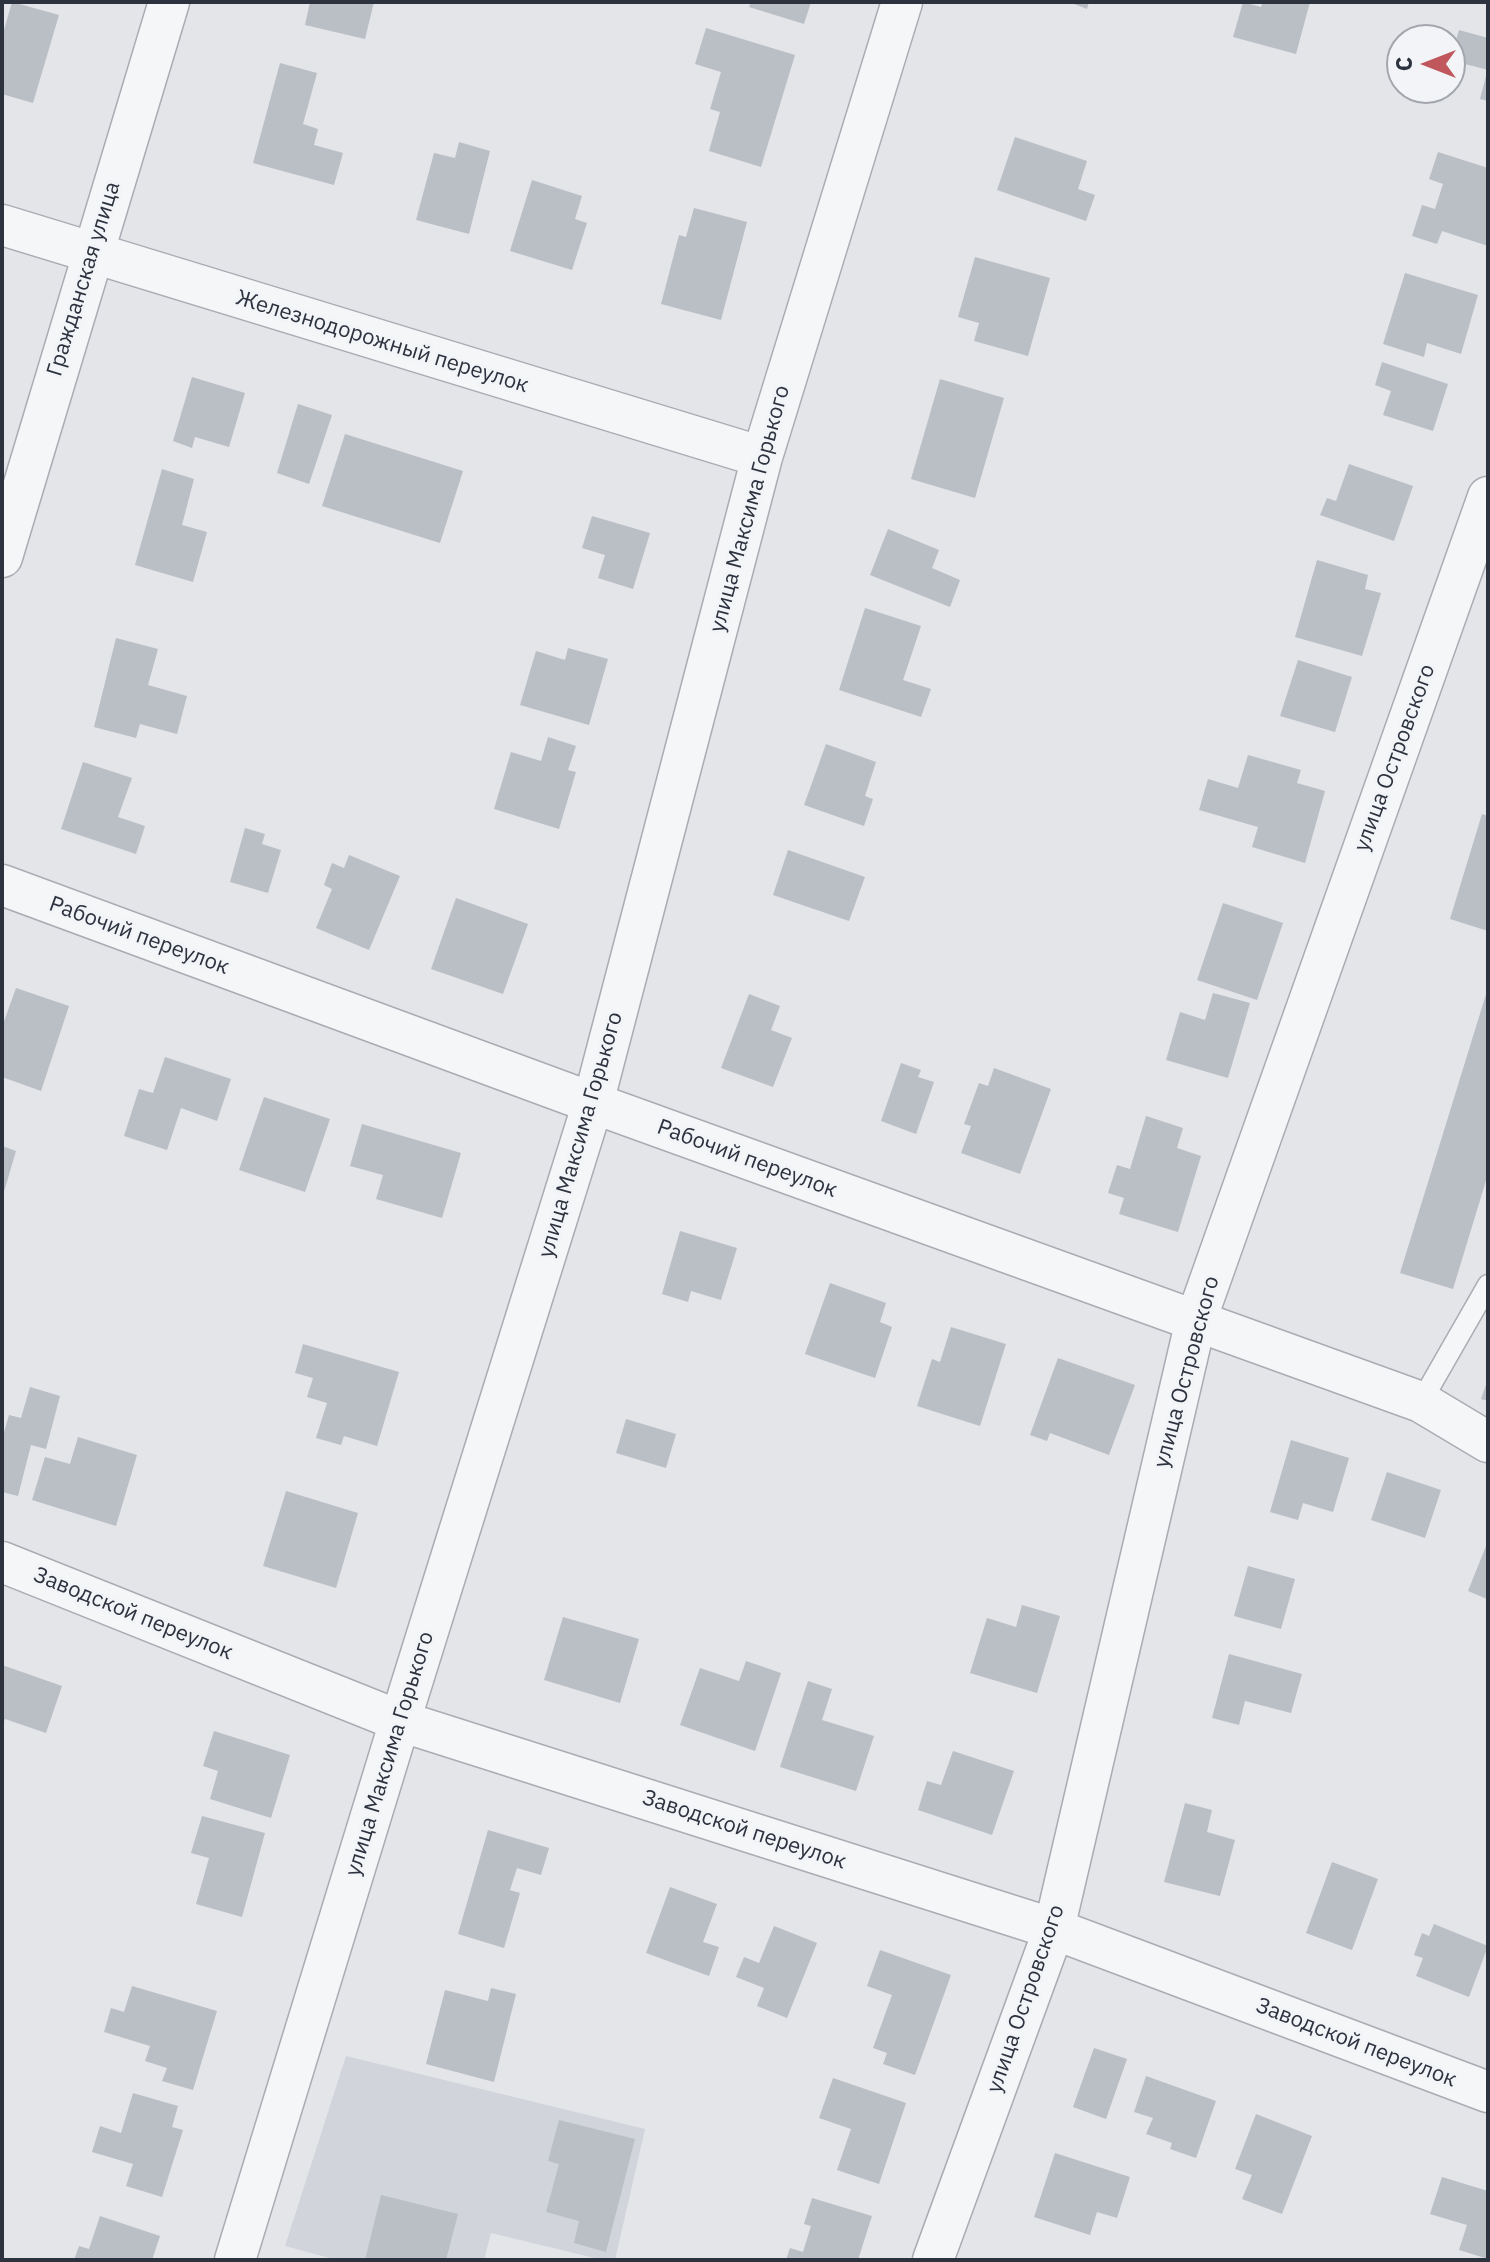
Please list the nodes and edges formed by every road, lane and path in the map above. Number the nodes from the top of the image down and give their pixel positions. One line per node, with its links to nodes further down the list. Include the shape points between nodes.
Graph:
1 (169, 2): 4 (street, Гражданская улица)
2 (902, 2): 5 (street, улица Максима Горького)
3 (2, 225): 4 (street, Железнодорожный переулок)
4 (92, 253): 5 (street, Железнодорожный переулок); 7 (street, Гражданская улица)
5 (762, 457): 9 (street, улица Максима Горького)
6 (1488, 497): 11 (street, улица Островского)
7 (2, 557)
8 (2, 885): 9 (street, Рабочий переулок)
9 (593, 1103): 11 (street, Рабочий переулок); 15 (street, улица Максима Горького)
10 (1488, 1285): 12 (lane)
11 (1196, 1320): 12 (street, Рабочий переулок); 16 (street, улица Островского)
12 (1421, 1402): 13 (street, Рабочий переулок)
13 (1488, 1442)
14 (2, 1562): 15 (street, Заводской переулок)
15 (400, 1721): 16 (street, Заводской переулок); 18 (street, улица Максима Горького)
16 (1054, 1929): 17 (street, Заводской переулок); 19 (street, улица Островского)
17 (1488, 2092)
18 (235, 2260)
19 (933, 2260)

